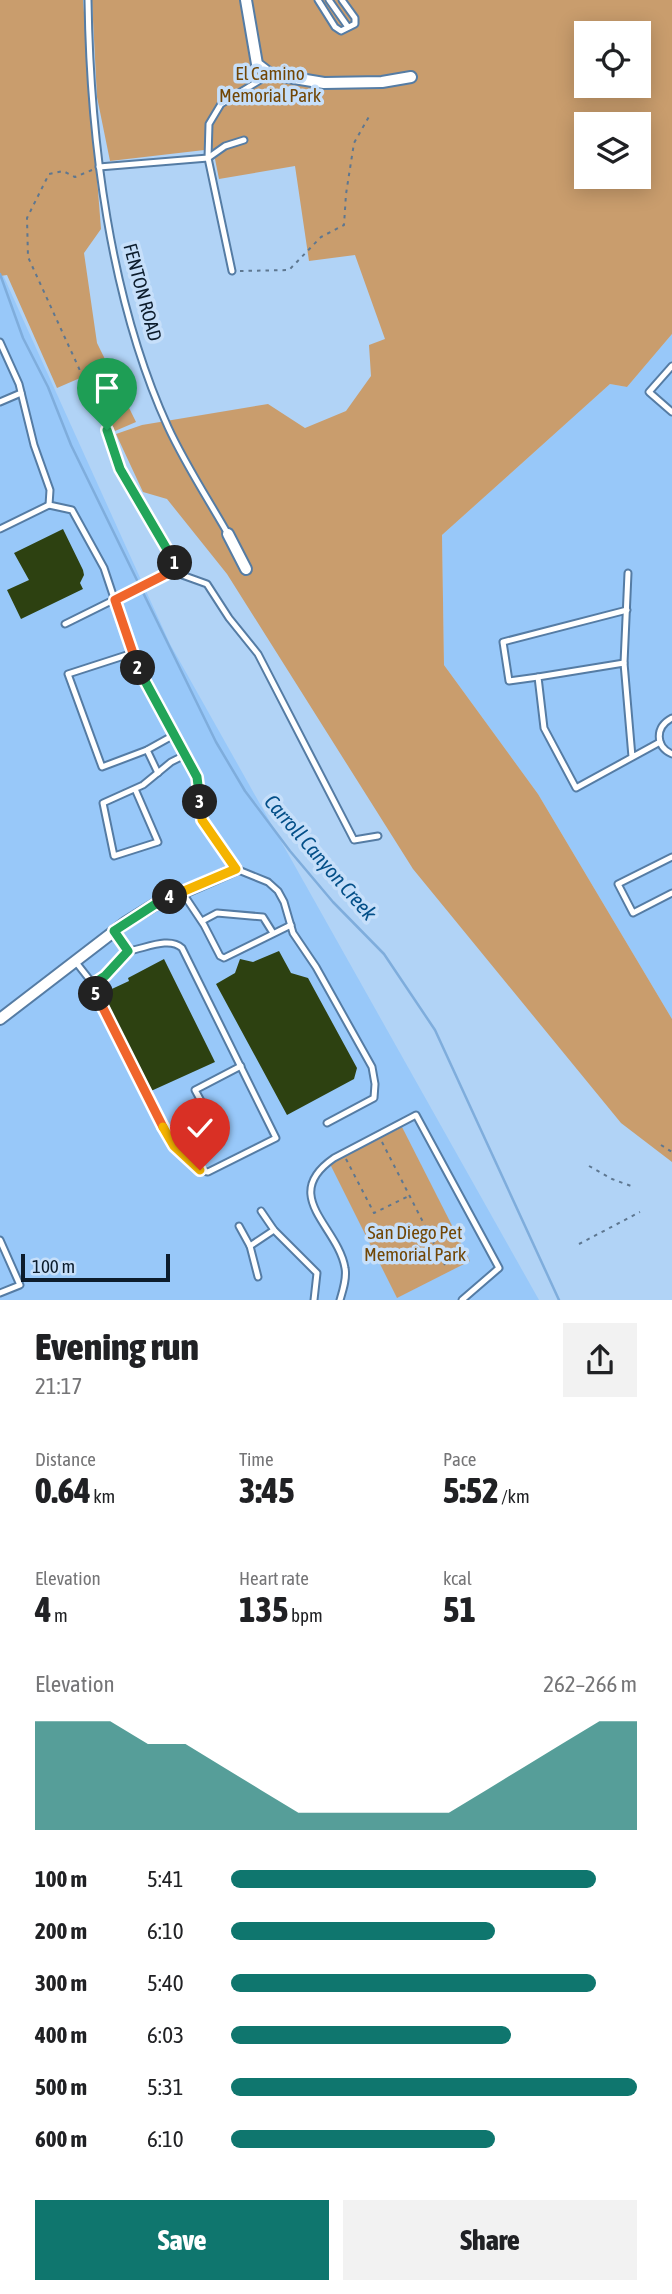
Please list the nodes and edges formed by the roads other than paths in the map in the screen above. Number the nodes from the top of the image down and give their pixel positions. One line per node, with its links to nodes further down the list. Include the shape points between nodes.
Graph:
1 (88, 0): 11 (lane, FENTON ROAD)
2 (246, 0): 7 (street, via 257,64)
3 (318, 0): 6 (lane, via 335,27 341,31)
4 (329, 0): 6 (lane)
5 (342, 0): 6 (lane, via 355,18 355,24)
6 (348, 27)
7 (270, 74): 8 (street, via 324,83); 10 (lane, via 221,104 209,124)
8 (411, 77)
9 (244, 141): 10 (lane, via 225,146)
10 (208, 159): 11 (lane); 12 (lane)
11 (99, 167): 21 (lane, FENTON ROAD, via 114,256 155,396)
12 (232, 271)
13 (0, 342): 15 (lane)
14 (672, 366): 17 (lane, via 649,392)
15 (21, 393): 16 (lane); 19 (lane, via 50,490)
16 (0, 402)
17 (672, 412)
18 (107, 430): 22 (lane, via 120,469)
19 (50, 505): 20 (lane); 25 (lane, via 72,510 104,568)
20 (0, 529)
21 (228, 534): 23 (street, FENTON ROAD)
22 (178, 568): 25 (lane); 40 (lane, via 182,575 207,584 258,654 354,840)
23 (246, 569)
24 (628, 573): 26 (lane)
25 (115, 600): 27 (lane); 28 (lane)
26 (627, 610): 29 (lane); 30 (lane, via 503,642 509,681)
27 (65, 624)
28 (133, 653): 32 (lane); 34 (lane, via 68,674 102,767)
29 (624, 663): 30 (lane); 37 (lane)
30 (538, 677): 37 (lane, via 544,728 576,788)
31 (672, 718): 33 (lane, via 661,726)
32 (174, 734): 34 (lane); 36 (lane)
33 (660, 742): 35 (lane); 37 (lane)
34 (147, 750): 38 (lane)
35 (672, 754)
36 (186, 755): 38 (lane); 42 (lane, via 197,777 202,820)
37 (632, 757)
38 (158, 773): 39 (lane)
39 (135, 789): 39 (lane, via 103,803 114,856 158,842)
40 (378, 836)
41 (672, 857): 44 (lane, via 618,884 633,913)
42 (236, 869): 43 (street); 46 (lane, via 278,891)
43 (182, 892): 45 (lane); 47 (street)
44 (672, 892)
45 (202, 921): 48 (lane, via 217,914 256,915 263,917); 48 (lane, via 224,958)
46 (291, 925): 48 (lane); 54 (lane, via 372,1067 374,1098)
47 (114, 931): 49 (lane); 50 (street)
48 (273, 933)
49 (128, 951): 51 (lane); 53 (lane, via 170,943 182,948)
50 (75, 961): 51 (lane); 52 (street)
51 (93, 984): 55 (lane)
52 (0, 1020)
53 (241, 1066): 55 (lane, via 195,1090 207,1112); 55 (lane, via 276,1138 204,1172 181,1154)
54 (327, 1124)
55 (166, 1132)
56 (261, 1211): 58 (lane)
57 (239, 1226): 60 (lane)
58 (274, 1230): 60 (lane); 63 (lane, via 317,1273)
59 (0, 1241): 62 (lane, via 20,1284)
60 (250, 1246): 61 (lane)
61 (258, 1277)
62 (0, 1293)
63 (314, 1300)
64 (340, 1300): 65 (lane, via 345,1266 314,1208 312,1183 323,1166 416,1115 499,1268)
65 (462, 1300)

